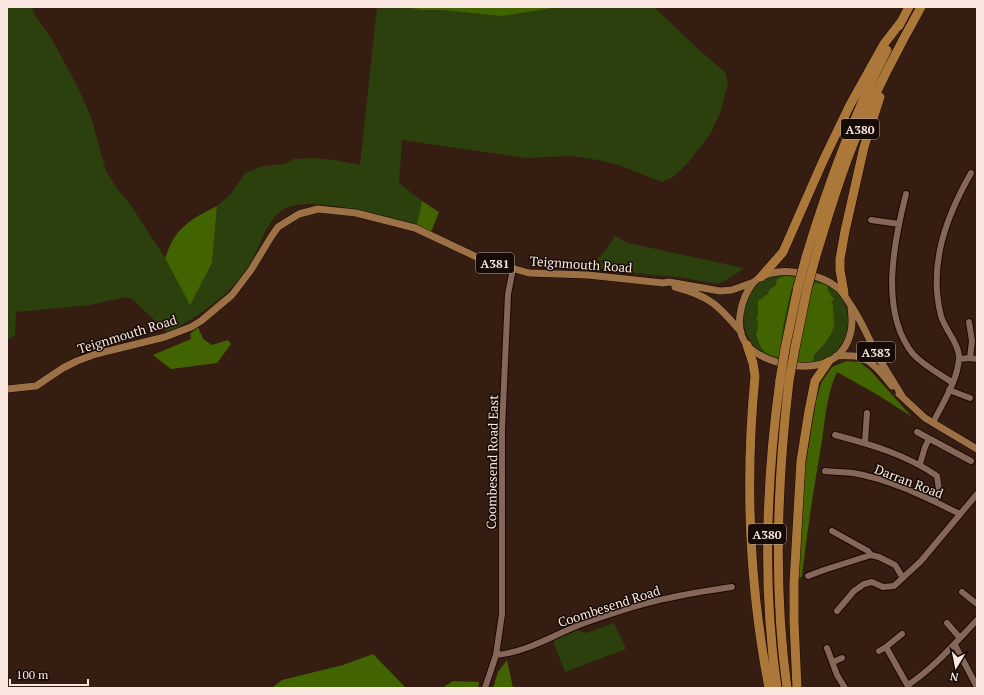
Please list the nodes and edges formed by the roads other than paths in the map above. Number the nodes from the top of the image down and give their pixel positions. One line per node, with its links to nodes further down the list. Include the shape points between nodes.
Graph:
1 (909, 7): 3 (highway, A380)
2 (921, 7): 4 (highway, A380)
3 (901, 22): 9 (highway, A380, via 853,122 831,179); 11 (highway, A380, via 884,44 846,112 783,252)
4 (898, 47): 9 (highway, A380, via 858,133); 14 (highway, A380, via 872,119 853,191 840,259)
5 (971, 173): 20 (street, via 949,216 938,267 939,306)
6 (906, 194): 8 (street)
7 (871, 220): 8 (street)
8 (899, 224): 24 (street, via 892,286 898,322 906,344 915,355 926,366)
9 (811, 258): 13 (highway, A380, bridge)
10 (513, 269): 12 (main road, Teignmouth Road / A381, via 529,273 588,275); 25 (main road, Teignmouth Road / A381, via 483,260 416,228 356,213 318,209 299,214 278,228 232,295 196,324 165,337 77,361 36,386); 58 (street, Coombesend Road East, via 508,294 502,430 502,614)
11 (758, 279): 12 (main road, Teignmouth Road / A381, via 732,290 720,291); 14 (main road, via 777,272 797,272 824,279); 17 (main road, via 742,303)
12 (663, 283): 17 (main road, Teignmouth Road / A381, via 706,298 721,308)
13 (802, 288): 23 (highway, A380, bridge, via 795,348); 23 (highway, A380, bridge, via 785,349)
14 (844, 293): 15 (main road)
15 (851, 306): 19 (main road, via 850,336); 27 (main road, A383)
16 (969, 322): 21 (street)
17 (741, 332): 18 (main road)
18 (747, 345): 22 (main road, via 760,355 778,362 803,367); 64 (highway, A380, via 754,367 750,474 753,564 759,629)
19 (836, 356): 22 (main road); 27 (main road, A383, via 864,359 876,367)
20 (959, 359): 21 (street); 24 (street)
21 (974, 359)
22 (828, 362): 67 (highway, A380, via 815,381 801,461 794,584)
23 (784, 380): 65 (highway, A380, via 771,458 767,533); 66 (highway, A380, via 778,550)
24 (953, 383): 26 (street)
25 (7, 389)
26 (949, 390): 28 (street); 30 (street)
27 (902, 396): 30 (main road, A383, via 915,410)
28 (970, 398)
29 (867, 413): 34 (street)
30 (933, 423): 35 (main road, A383)
31 (917, 432): 33 (street)
32 (835, 435): 34 (street)
33 (929, 438): 36 (street); 37 (street)
34 (865, 442): 37 (street)
35 (977, 449)
36 (972, 461)
37 (920, 464): 40 (street, via 938,476 939,490)
38 (825, 471): 40 (street, Darran Road, via 884,481)
39 (977, 494): 41 (street)
40 (935, 502): 41 (street, Darran Road)
41 (960, 514): 45 (street, via 921,561)
42 (832, 531): 43 (street)
43 (871, 555): 44 (street); 45 (street, via 894,565)
44 (808, 576)
45 (903, 578): 49 (street, via 894,586 872,582 864,584 854,591)
46 (732, 586): 58 (street, Coombesend Road, via 667,598 616,612 563,631 538,644)
47 (962, 592): 48 (street)
48 (977, 604)
49 (837, 611)
50 (977, 620): 53 (street)
51 (947, 623): 53 (street)
52 (902, 634): 55 (street)
53 (960, 638): 54 (street)
54 (955, 645): 61 (street); 62 (street)
55 (886, 647): 57 (street); 62 (street)
56 (827, 648): 60 (street)
57 (879, 651)
58 (496, 655): 63 (street, Coombesend Road East)
59 (842, 658): 60 (street)
60 (833, 662): 68 (street, via 837,676)
61 (976, 685)
62 (908, 687)
63 (485, 688)
64 (769, 688)
65 (777, 688)
66 (787, 688)
67 (797, 688)
68 (845, 688)

